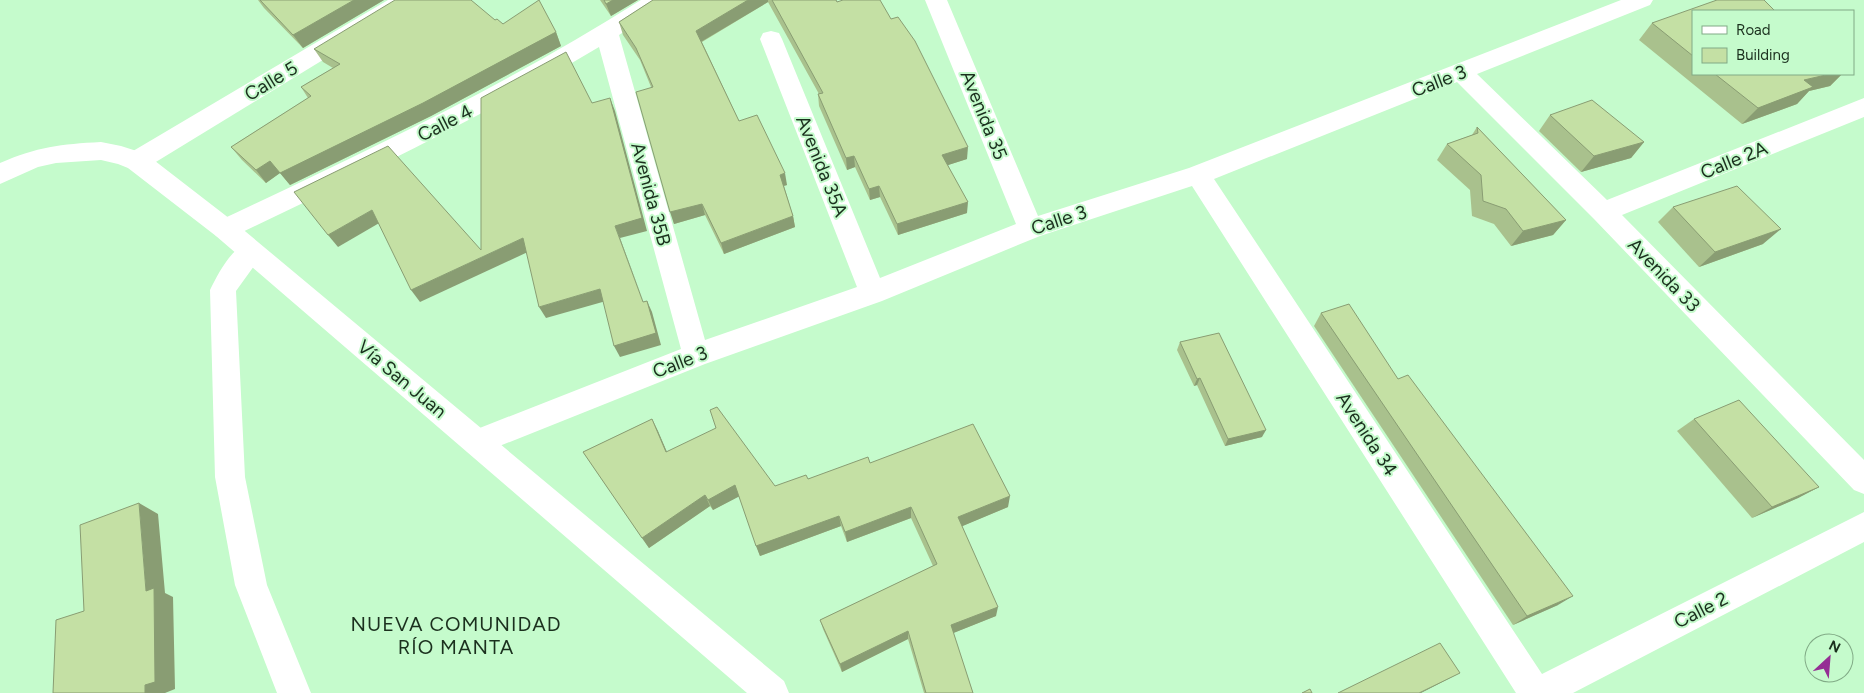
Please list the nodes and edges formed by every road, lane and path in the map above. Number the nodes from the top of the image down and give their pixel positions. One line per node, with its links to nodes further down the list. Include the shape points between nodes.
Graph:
1 (405, 0): 9 (street, Calle 5)
2 (656, 0): 5 (street, Calle 4)
3 (936, 0): 13 (street, Avenida 35)
4 (1642, 0): 7 (street, Calle 3)
5 (607, 33): 14 (street, Calle 4, via 457,118); 17 (street, Avenida 35B)
6 (771, 39): 16 (street, Avenida 35A)
7 (1462, 72): 11 (street, Calle 3); 12 (street, Avenida 33)
8 (1864, 107): 12 (street, Calle 2A)
9 (136, 161): 10 (street, Vía San Juan, via 101,151 78,152 34,160); 14 (street, Vía San Juan)
10 (0, 174)
11 (1198, 175): 13 (street, Calle 3); 23 (street, Avenida 34)
12 (1603, 212): 19 (street, Avenida 33)
13 (1031, 229): 16 (street, Calle 3)
14 (225, 230): 15 (street, Vía San Juan)
15 (251, 252): 18 (street, Vía San Juan); 21 (street, via 223,290 230,477 251,586)
16 (873, 293): 17 (street, Calle 3)
17 (696, 355): 18 (street, Calle 3)
18 (477, 442): 22 (street, Vía San Juan)
19 (1864, 480)
20 (1864, 526): 24 (street, Calle 2)
21 (294, 693)
22 (772, 693)
23 (1535, 693)
24 (1539, 693)

